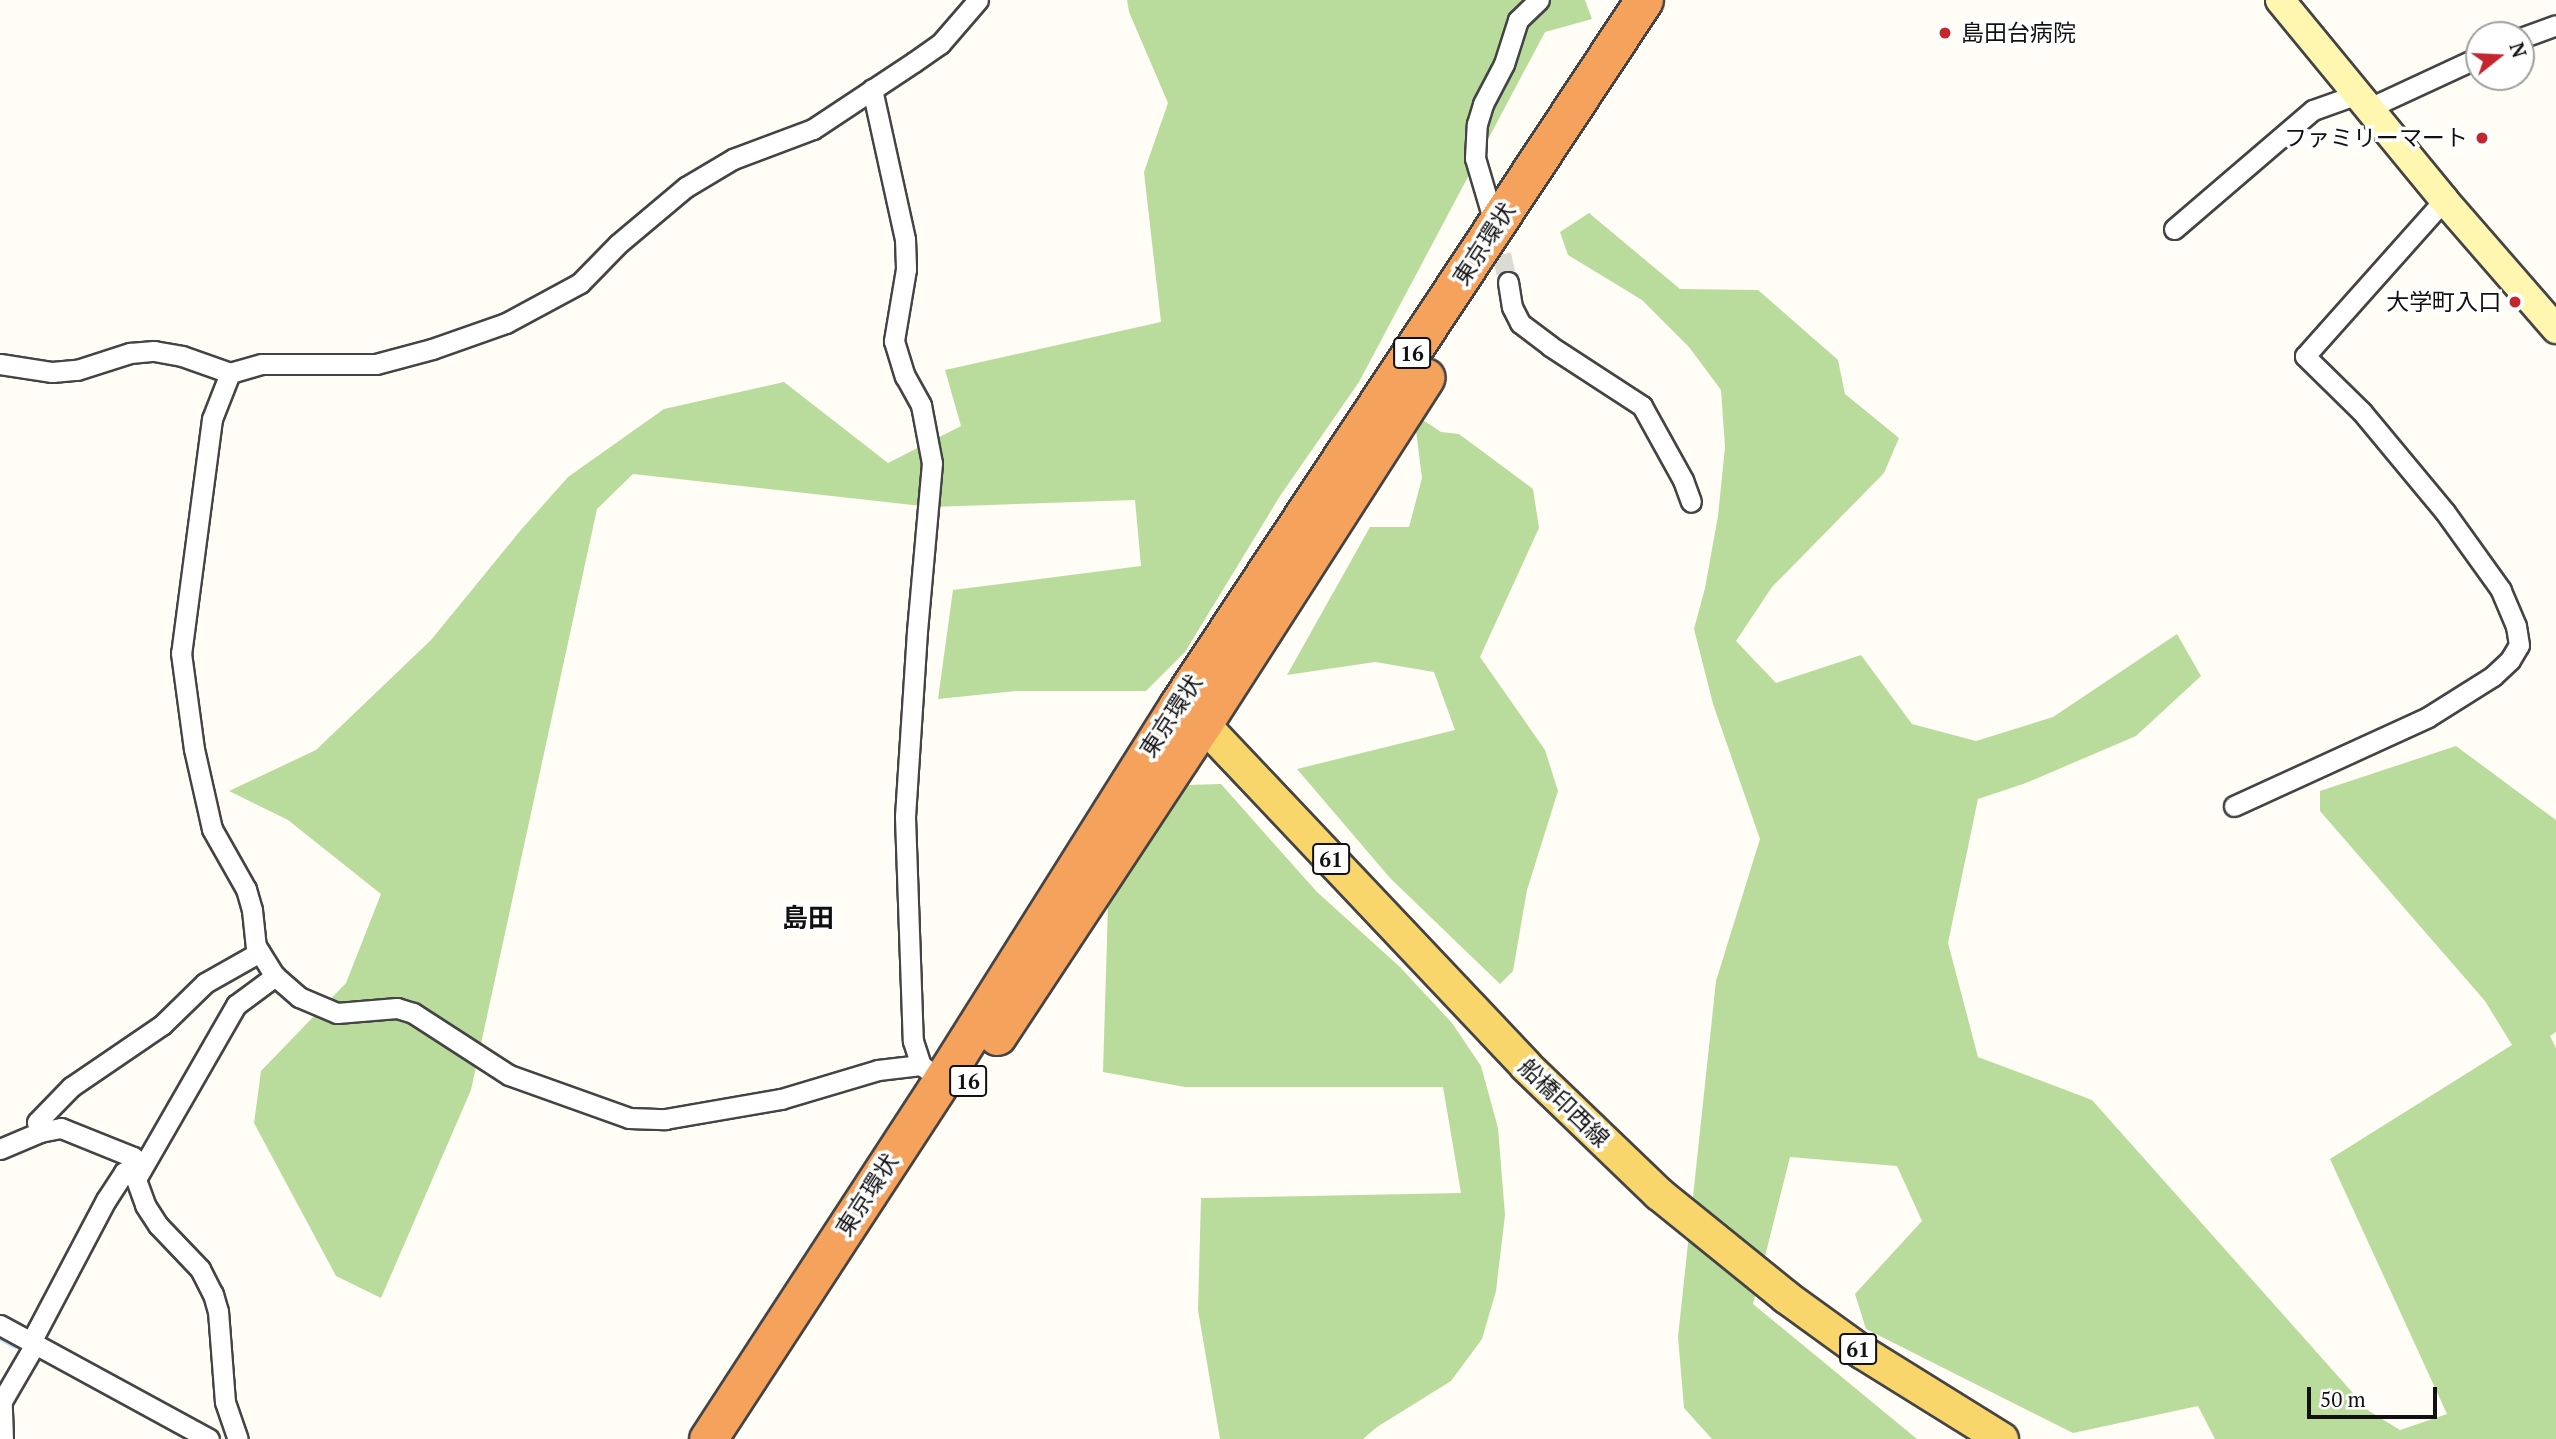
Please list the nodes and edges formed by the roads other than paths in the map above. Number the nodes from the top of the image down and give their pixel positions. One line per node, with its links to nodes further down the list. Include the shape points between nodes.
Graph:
1 (978, 0): 9 (street, via 940,44)
2 (1539, 0): 12 (street, via 1518,20 1477,124 1475,158)
3 (1644, 0): 19 (highway, 東京環状 / 16)
4 (1669, 0): 19 (highway, 東京環状 / 16)
5 (2280, 0): 10 (street)
6 (2556, 26): 7 (street)
7 (2535, 33)
8 (2465, 62): 10 (street)
9 (872, 89): 17 (street, via 813,129 733,159 686,187 580,283 506,323 376,365 262,364); 24 (street, via 905,239 906,269 894,341 921,405 932,463 905,817 913,1041)
10 (2363, 101): 11 (street); 13 (street, via 2313,110)
11 (2444, 200): 15 (street); 20 (street, via 2305,356 2362,412 2445,512 2501,590 2519,645 2493,676 2428,717)
12 (1491, 212)
13 (2174, 229)
14 (1508, 282): 18 (street, via 1520,323 1642,406)
15 (2556, 329)
16 (0, 364): 17 (street, via 52,372 76,370 130,353 155,351)
17 (230, 373): 21 (street, via 212,419 181,653 194,749 212,829 246,888)
18 (1691, 502)
19 (1191, 714): 23 (highway, 東京環状 / 16); 36 (main road, 船橋印西線 / 61, via 1592,1132 1722,1247 1862,1352)
20 (2234, 806)
21 (260, 952): 22 (street); 25 (street, via 205,983 156,1029 71,1087 37,1122)
22 (275, 976): 24 (street, via 299,997 337,1013 397,1009 413,1013 509,1075 629,1118 664,1119 781,1099 878,1070); 27 (street, via 236,1005)
23 (973, 1051): 24 (highway, 東京環状 / 16); 28 (highway, 東京環状 / 16)
24 (932, 1072): 28 (highway, 東京環状 / 16)
25 (40, 1132): 26 (street); 27 (street, via 61,1128 133,1157)
26 (0, 1149)
27 (135, 1173): 30 (street, via 124,1172 106,1200); 33 (street, via 145,1205 200,1269 213,1294 225,1402)
28 (821, 1286): 34 (highway, 東京環状 / 16); 35 (highway, 東京環状 / 16)
29 (0, 1325): 30 (street)
30 (33, 1343): 31 (street, via 2,1401); 32 (street)
31 (3, 1439)
32 (209, 1439)
33 (238, 1439)
34 (708, 1439)
35 (734, 1439)
36 (2002, 1439)

